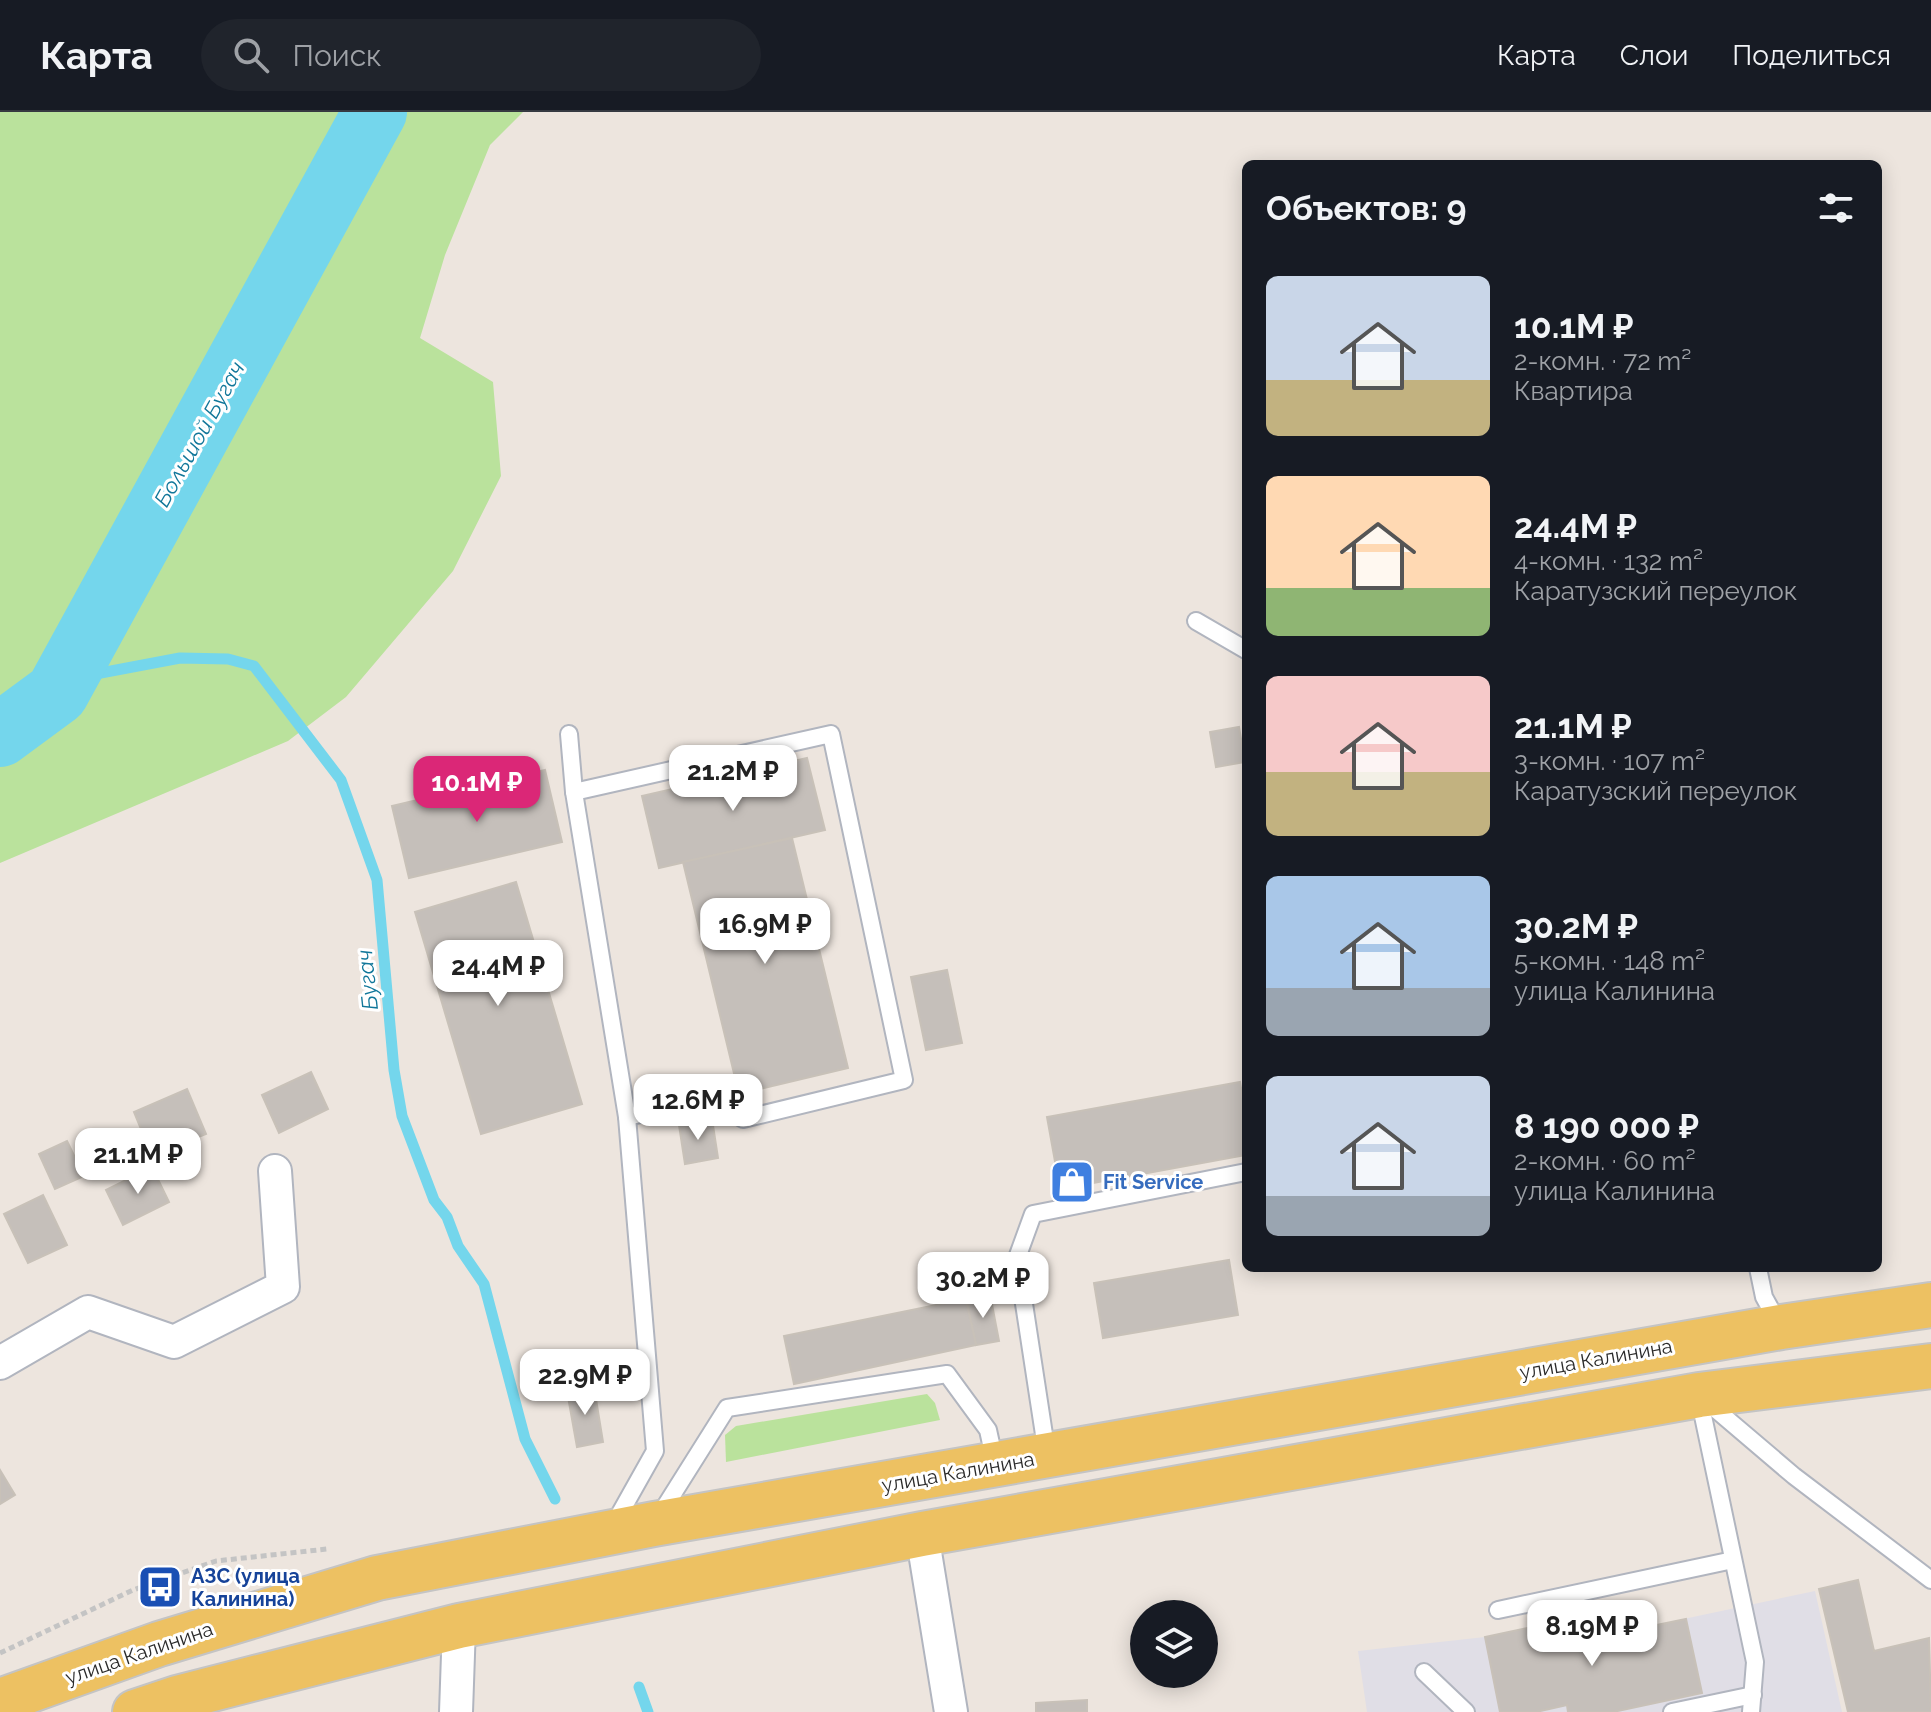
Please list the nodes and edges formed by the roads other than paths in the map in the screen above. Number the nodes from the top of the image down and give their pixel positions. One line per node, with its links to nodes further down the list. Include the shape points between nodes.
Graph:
1 (1196, 621): 2 (lane)
2 (1242, 648)
3 (569, 734): 4 (lane)
4 (574, 792): 5 (lane); 5 (lane, via 831,734 904,1080 743,1119 711,1098)
5 (627, 1117): 17 (lane, via 655,1451)
6 (275, 1171): 11 (street, via 283,1287 174,1342 88,1312)
7 (1242, 1173): 14 (lane, via 1033,1214 1017,1258)
8 (1759, 1272): 10 (lane, via 1764,1297)
9 (1931, 1305): 10 (main road, улица Калинина)
10 (1781, 1327): 14 (main road, улица Калинина)
11 (0, 1363)
12 (1931, 1366): 13 (main road)
13 (1699, 1395): 18 (main road); 19 (lane); 21 (lane, via 1794,1476)
14 (1048, 1456): 15 (main road, улица Калинина)
15 (996, 1466): 16 (main road, улица Калинина); 16 (lane, via 988,1430 947,1374 727,1408)
16 (654, 1524): 17 (main road, улица Калинина)
17 (609, 1534): 20 (main road, улица Калинина)
18 (922, 1534): 23 (main road); 29 (street)
19 (1733, 1560): 22 (lane); 25 (lane, via 1755,1662)
20 (447, 1563): 23 (main road); 26 (main road, улица Калинина, via 377,1578 163,1642)
21 (1931, 1580)
22 (1498, 1610)
23 (459, 1626): 27 (main road); 28 (street)
24 (1424, 1672): 30 (lane)
25 (1753, 1695): 31 (lane); 32 (lane)
26 (0, 1701)
27 (135, 1712)
28 (456, 1712)
29 (951, 1712)
30 (1466, 1712)
31 (1672, 1712)
32 (1751, 1712)

